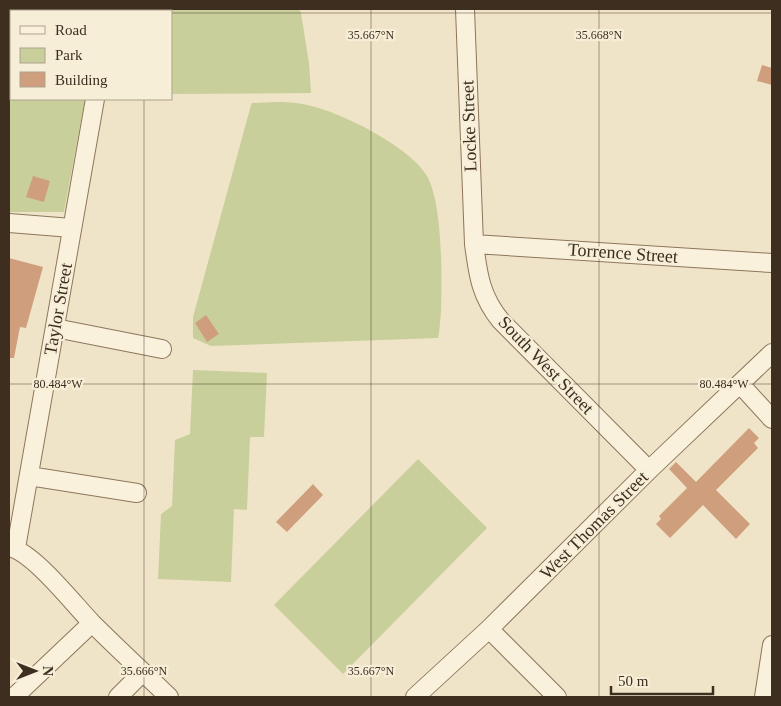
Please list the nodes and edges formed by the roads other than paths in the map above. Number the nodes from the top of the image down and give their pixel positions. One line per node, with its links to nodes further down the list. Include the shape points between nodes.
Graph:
1 (465, 9): 5 (street, Locke Street)
2 (95, 100): 4 (street, Taylor Street)
3 (9, 223): 4 (street)
4 (72, 228): 7 (street, Taylor Street)
5 (474, 244): 6 (street, Torrence Street); 12 (street, South West Street, via 478,278 490,307)
6 (772, 263)
7 (55, 328): 8 (street); 13 (street, Taylor Street)
8 (162, 349)
9 (772, 353): 10 (street, West Thomas Street)
10 (740, 384): 11 (street); 12 (street, West Thomas Street)
11 (772, 419)
12 (649, 470): 17 (street, West Thomas Street)
13 (29, 476): 14 (street); 15 (street, Taylor Street)
14 (137, 493)
15 (12, 548): 16 (street, via 32,559)
16 (92, 623): 19 (street); 20 (street)
17 (489, 629): 23 (street, West Thomas Street); 24 (street)
18 (772, 645): 25 (street)
19 (143, 672): 21 (street); 22 (street)
20 (14, 697)
21 (118, 697)
22 (169, 697)
23 (415, 697)
24 (557, 697)
25 (764, 697)

